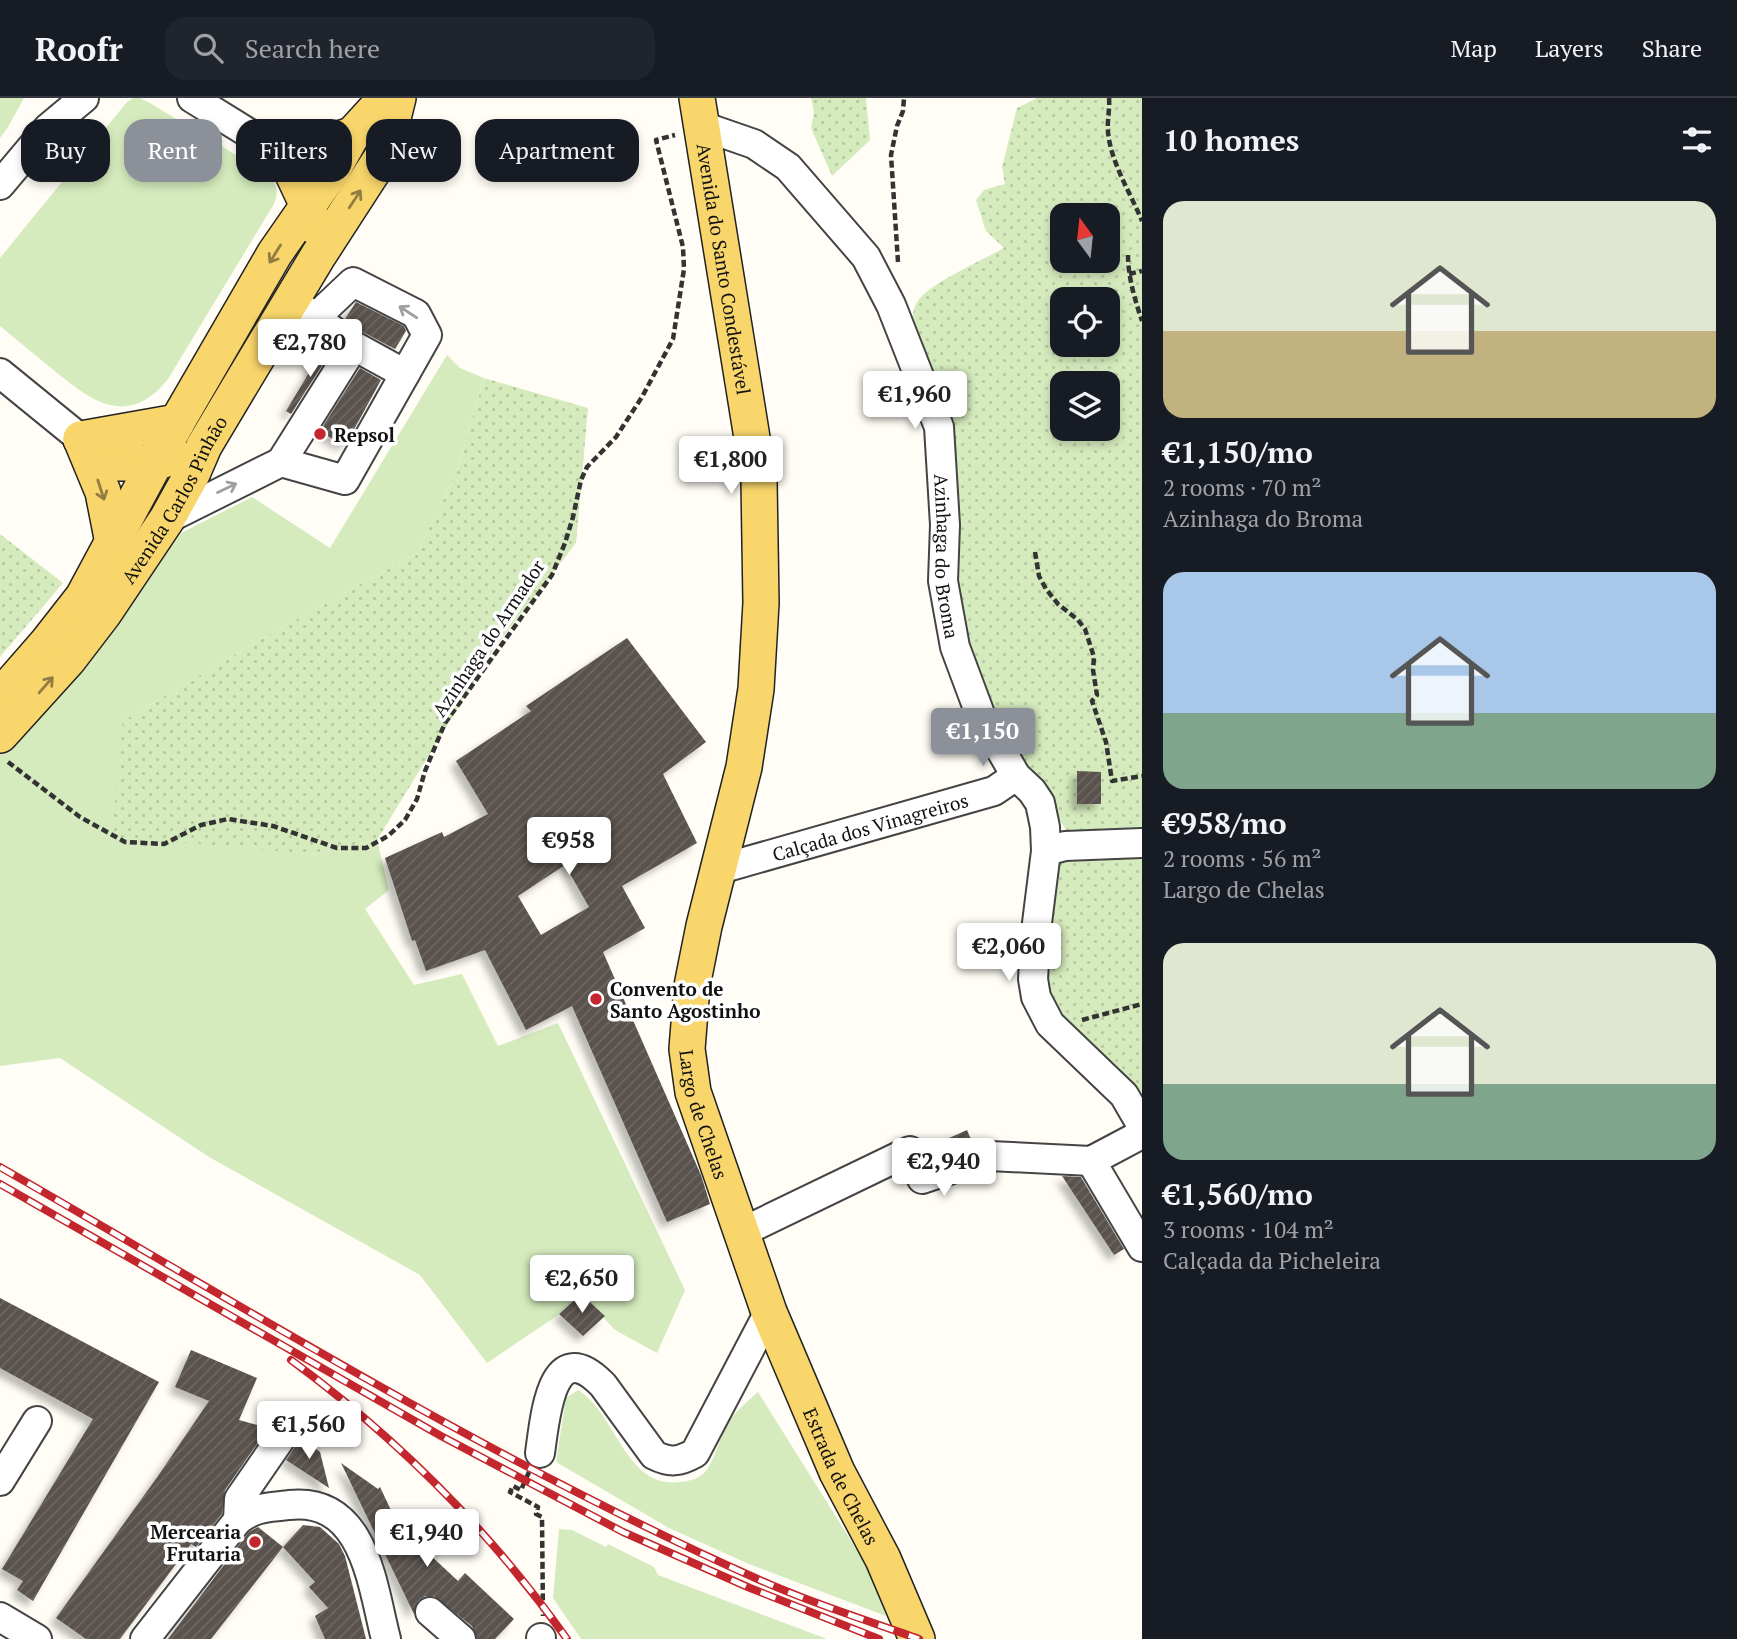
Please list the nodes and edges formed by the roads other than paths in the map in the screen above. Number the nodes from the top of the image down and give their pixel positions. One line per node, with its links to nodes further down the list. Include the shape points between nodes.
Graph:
1 (58, 98): 8 (street)
2 (84, 98): 9 (street)
3 (192, 98): 6 (street)
4 (386, 98): 11 (main road, Avenida Carlos Pinhão)
5 (398, 98): 17 (main road, Avenida Carlos Pinhão, one-way to 5, via 384,154)
6 (229, 107): 10 (street)
7 (700, 112): 32 (street, Azinhaga do Broma, via 788,167 866,257 891,305 939,427 943,581 955,647 980,714); 35 (main road, Avenida do Santo Condestável, via 759,481 761,544 756,689 744,767)
8 (51, 119)
9 (59, 119)
10 (243, 119)
11 (352, 135)
12 (21, 160): 15 (street)
13 (297, 182): 16 (main road)
14 (324, 182): 16 (main road, Avenida Carlos Pinhão)
15 (0, 185)
16 (308, 206): 17 (main road); 22 (main road, Avenida Carlos Pinhão, one-way to 22, via 275,253)
17 (318, 256): 18 (main road, Avenida Carlos Pinhão)
18 (304, 309): 19 (street); 21 (street, one-way to 18, via 427,335 416,314 353,282); 24 (main road, Avenida Carlos Pinhão)
19 (354, 346): 21 (street); 25 (street)
20 (0, 373): 23 (street)
21 (405, 374): 25 (street, via 345,480)
22 (177, 422): 23 (main road); 26 (main road, Avenida Carlos Pinhão)
23 (81, 439): 26 (main road, via 118,463); 28 (main road, one-way to 28, via 103,492)
24 (204, 446): 26 (main road); 27 (main road, Avenida Carlos Pinhão)
25 (281, 462): 27 (street, one-way to 25)
26 (155, 463): 28 (main road, Avenida Carlos Pinhão)
27 (167, 519): 29 (main road, Avenida Carlos Pinhão)
28 (113, 543): 29 (main road, Avenida Carlos Pinhão)
29 (94, 605): 30 (main road, Avenida Carlos Pinhão, via 47,643); 31 (main road, Avenida Carlos Pinhão, one-way to 29, via 68,660)
30 (0, 696)
31 (0, 735)
32 (1016, 776): 34 (street, Azinhaga do Broma, via 1040,803); 35 (street, Calçada dos Vinagreiros, via 994,791)
33 (1142, 843): 34 (street)
34 (1046, 851): 36 (street, Azinhaga do Broma, via 1033,979 1036,998 1061,1037 1124,1095)
35 (720, 869): 39 (main road, Largo de Chelas, via 692,986 687,1049 693,1092)
36 (1142, 1126)
37 (1142, 1134): 38 (street)
38 (1091, 1161): 39 (street, via 990,1156 922,1179 910,1152); 40 (street)
39 (740, 1233): 41 (main road, Largo de Chelas)
40 (1142, 1247)
41 (769, 1312): 44 (street, via 695,1453 675,1462 654,1455 603,1385 583,1369 570,1369 553,1385); 53 (main road, Estrada de Chelas, via 837,1472 883,1559)
42 (37, 1421): 45 (street)
43 (290, 1425): 46 (street, via 239,1499)
44 (540, 1453)
45 (0, 1481)
46 (238, 1520): 50 (street); 51 (street, via 253,1509 299,1504 331,1512 350,1528 363,1553)
47 (430, 1612): 52 (street)
48 (0, 1617): 49 (street)
49 (37, 1639)
50 (145, 1639)
51 (386, 1639)
52 (461, 1639)
53 (917, 1639)

